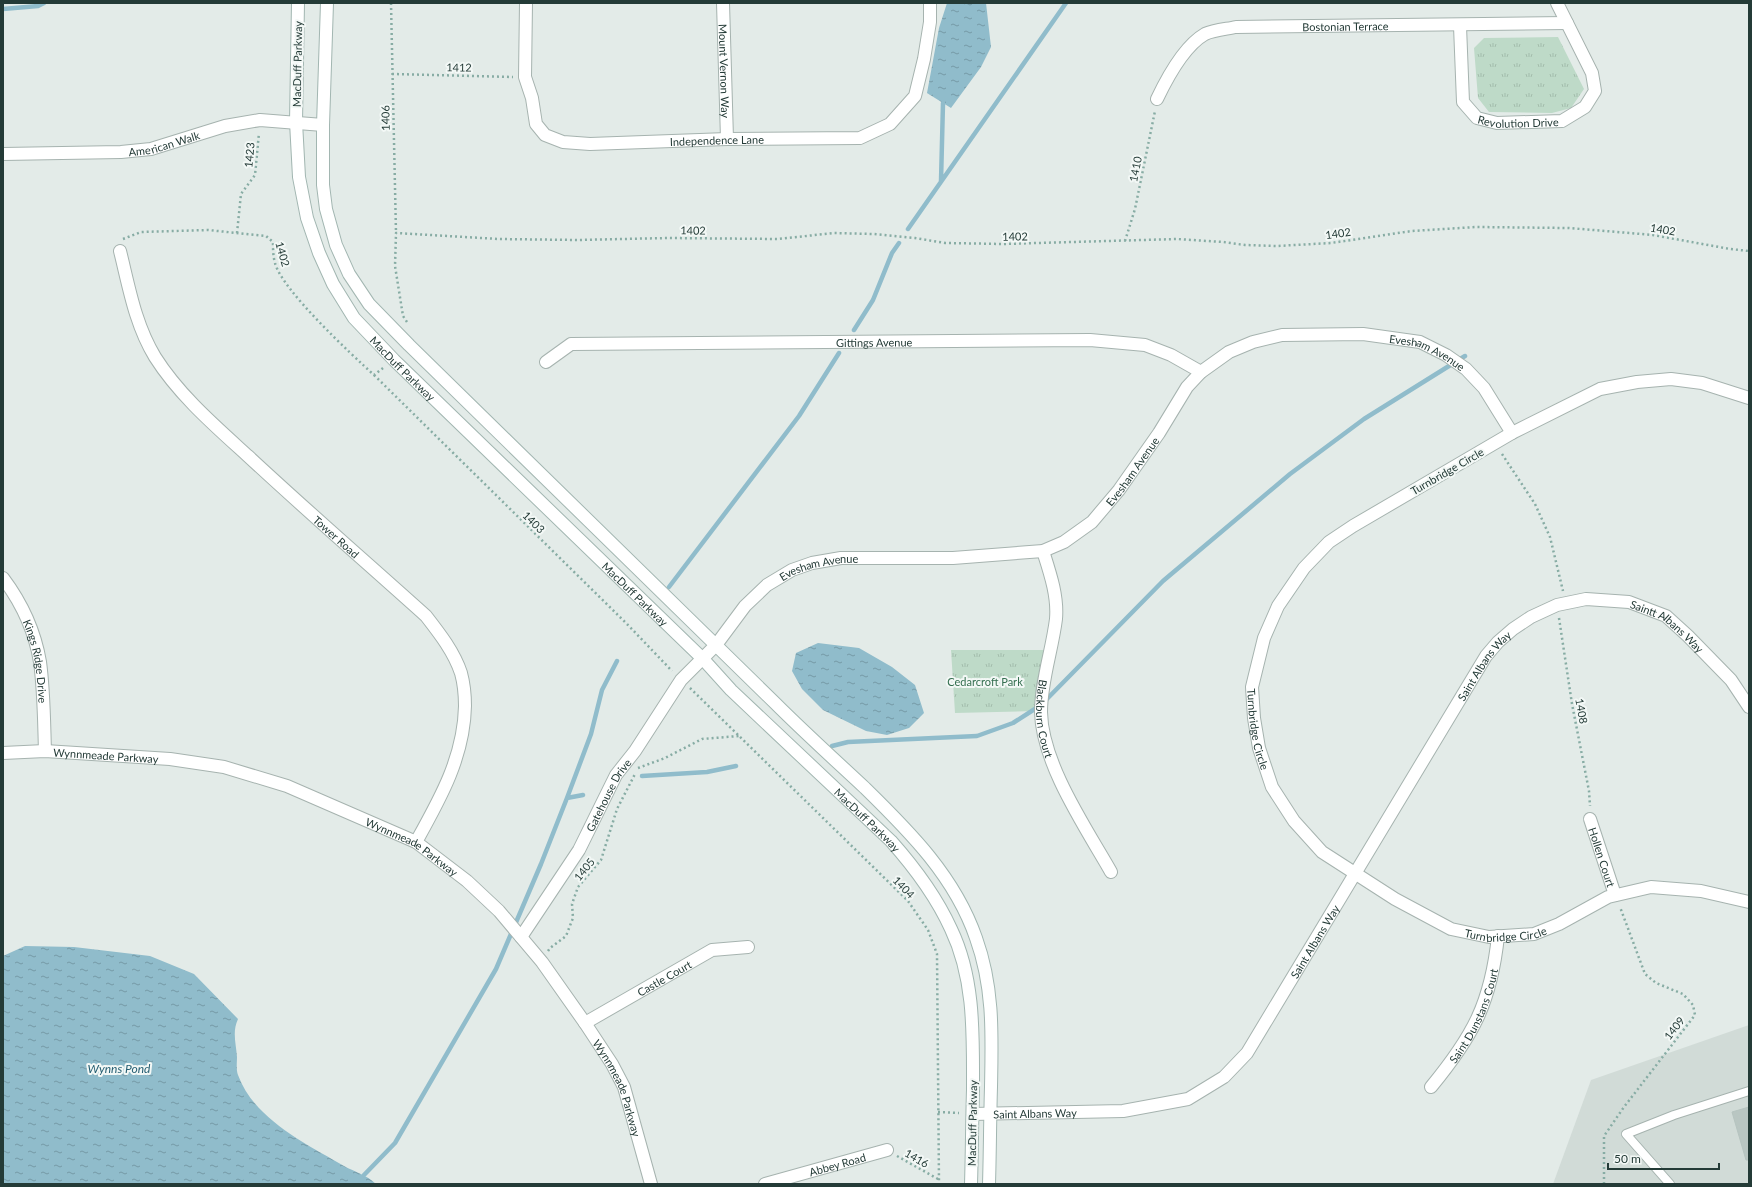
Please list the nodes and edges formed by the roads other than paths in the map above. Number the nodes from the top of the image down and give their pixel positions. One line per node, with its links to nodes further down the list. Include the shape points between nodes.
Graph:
1 (298, 3): 10 (street, MacDuff Parkway)
2 (327, 3): 11 (street, MacDuff Parkway)
3 (526, 3): 12 (street, Independence Lane, via 525,77 532,98 536,124 546,135 563,142 590,144)
4 (723, 3): 12 (street, Mount Vernon Way)
5 (930, 3): 12 (street, Independence Lane, via 930,22 915,96 890,124 860,138)
6 (1557, 3): 7 (street, Revolution Drive)
7 (1567, 23): 8 (street, Bostonian Terrace); 8 (street, Revolution Drive, via 1592,73 1595,91 1585,107 1562,122 1497,123 1477,118 1464,102)
8 (1460, 26): 9 (street, Bostonian Terrace, via 1236,27 1206,34 1190,48 1169,75)
9 (1157, 99)
10 (296, 122): 11 (street, American Walk); 13 (street, American Walk, via 260,120 225,126 150,149); 23 (street, MacDuff Parkway, via 299,177 307,218 333,284 354,318 394,360)
11 (323, 125): 22 (street, MacDuff Parkway, via 323,185 326,209 336,245 349,274 369,304)
12 (727, 139)
13 (3, 154)
14 (120, 251): 28 (street, Tower Road, via 138,323 155,357 176,384 211,422 426,616 451,652 461,674 465,694 462,741 456,762 437,804)
15 (546, 362): 16 (street, Gittings Avenue, via 571,344 1090,340 1145,345)
16 (1201, 372): 18 (street, Evesham Avenue, via 1229,352 1252,342 1282,335 1364,334 1420,342 1464,368 1484,388); 19 (street, Evesham Avenue, via 1187,387 1119,490 1092,522 1064,542)
17 (1749, 398): 18 (street, Turnbridge Circle, via 1702,383 1671,379 1638,382 1600,389)
18 (1512, 433): 30 (street, Turnbridge Circle, via 1329,542 1304,568 1278,606 1264,638 1252,687 1259,748 1272,787 1294,821 1317,847)
19 (1043, 551): 22 (street, Evesham Avenue, via 953,558 841,558 812,563 792,570 767,585 745,606); 29 (street, Blackburn Court, via 1056,596 1056,619 1041,713 1048,747 1056,771)
20 (3, 578): 25 (street, Kings Ridge Drive, via 24,614 36,644 40,662)
21 (1562, 604): 24 (street, Saintt Albans Way, via 1586,599 1629,602 1666,616 1731,680); 30 (street, Saint Albans Way, via 1531,617 1513,629 1486,656)
22 (716, 645): 23 (street, Evesham Avenue); 40 (street, MacDuff Parkway, via 907,829 955,894 969,919 983,959 991,1003)
23 (703, 659): 34 (street, Gatehouse Drive, via 681,680 616,775 579,850); 39 (street, MacDuff Parkway, via 731,690 891,841 908,860 941,908 959,947 972,1006)
24 (1749, 707)
25 (46, 751): 26 (street, Wynnmeade Parkway); 28 (street, Wynnmeade Parkway, via 170,759 224,767 287,786)
26 (3, 753)
27 (1590, 819): 31 (street, Hollen Court)
28 (416, 842): 34 (street, Wynnmeade Parkway, via 467,881 500,911)
29 (1111, 872)
30 (1354, 874): 33 (street, Turnbridge Circle, via 1394,899 1451,929 1489,937); 40 (street, Saint Albans Way, via 1247,1053 1224,1077 1188,1099 1123,1110)
31 (1615, 895): 32 (street, Turnbridge Circle, via 1651,887 1701,891); 33 (street, Turnbridge Circle, via 1534,934)
32 (1749, 902)
33 (1498, 936): 37 (street, Saint Dunstans Court, via 1486,1001 1471,1033 1454,1060)
34 (521, 937): 36 (street, Wynnmeade Parkway)
35 (748, 947): 36 (street, Castle Court, via 712,950)
36 (585, 1023): 42 (street, Wynnmeade Parkway, via 624,1087)
37 (1431, 1088)
38 (1749, 1091): 46 (lane, via 1674,1115 1626,1134)
39 (973, 1114): 40 (street, Saint Albans Way); 44 (street, MacDuff Parkway)
40 (990, 1114): 45 (street, MacDuff Parkway)
41 (887, 1150): 43 (street, Abbey Road)
42 (651, 1184)
43 (765, 1184)
44 (971, 1184)
45 (989, 1184)
46 (1670, 1184)

